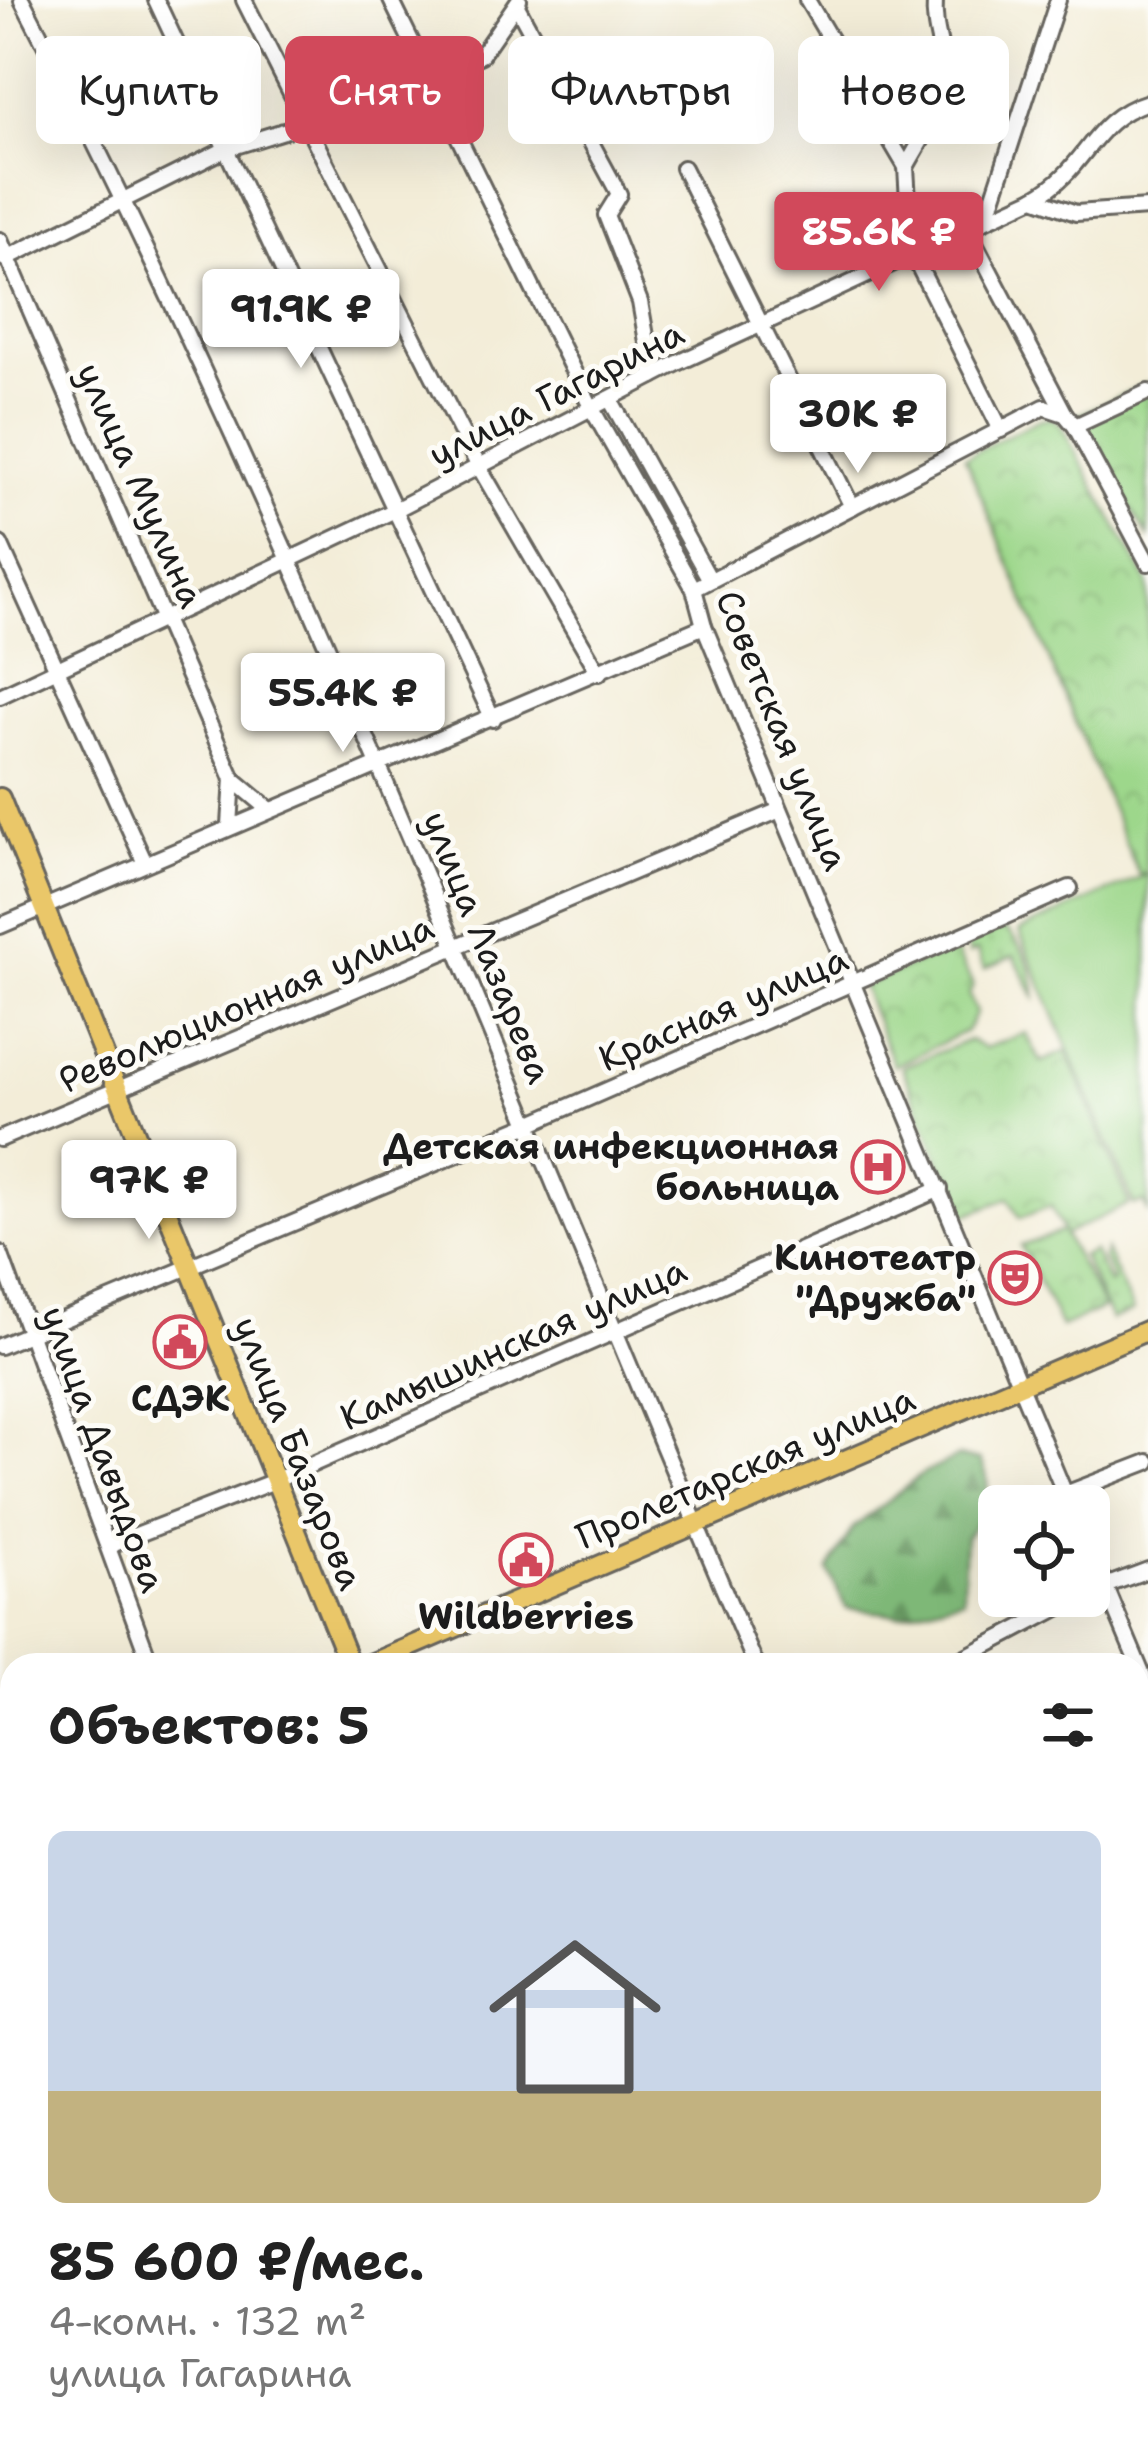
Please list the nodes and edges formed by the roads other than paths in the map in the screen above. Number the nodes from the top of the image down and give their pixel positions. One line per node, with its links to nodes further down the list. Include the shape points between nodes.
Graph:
1 (22, 0): 19 (street, улица Лазарева)
2 (156, 0): 16 (street)
3 (244, 0): 11 (street)
4 (391, 0): 9 (street, Советская улица)
5 (807, 0): 17 (street)
6 (935, 0): 17 (street, via 941,97)
7 (1058, 0): 22 (street)
8 (518, 3): 10 (street); 28 (street, via 619,194 606,215 640,302)
9 (407, 36)
10 (484, 51)
11 (285, 86)
12 (1148, 102): 20 (street, улица Гагарина, via 1114,113 1064,182)
13 (285, 130): 16 (street)
14 (313, 144): 34 (street)
15 (459, 144): 31 (street, Советская улица)
16 (226, 149): 19 (street); 36 (street)
17 (906, 166): 25 (street)
18 (683, 168): 27 (street)
19 (124, 196): 26 (street); 38 (street, улица Лазарева)
20 (1034, 198): 21 (street, via 1076,213); 22 (street, улица Гагарина)
21 (1148, 208)
22 (987, 218): 23 (street, улица Гагарина)
23 (966, 226): 25 (street, улица Гагарина); 32 (street)
24 (0, 240): 26 (street, улица Мулина)
25 (911, 251): 27 (street, улица Гагарина); 33 (street)
26 (4, 259): 42 (street, улица Мулина)
27 (763, 322): 28 (street, улица Гагарина); 35 (street)
28 (653, 376): 30 (street, улица Гагарина)
29 (1148, 392): 32 (street)
30 (610, 399): 31 (street, улица Гагарина); 40 (street)
31 (592, 409): 34 (street, улица Гагарина); 41 (street, Советская улица)
32 (1070, 420): 33 (street, via 1044,407); 39 (street)
33 (1000, 430): 35 (street)
34 (478, 465): 36 (street, улица Гагарина); 45 (street)
35 (852, 507): 40 (street)
36 (393, 511): 38 (street, улица Гагарина); 47 (street)
37 (0, 544): 44 (street)
38 (289, 559): 42 (street, улица Гагарина); 48 (street, улица Лазарева)
39 (1148, 563)
40 (710, 580): 41 (street)
41 (694, 589): 43 (street, Советская улица)
42 (167, 617): 44 (street, улица Гагарина); 49 (street, улица Мулина)
43 (704, 626): 45 (street); 52 (street, Советская улица)
44 (57, 668): 46 (street, улица Гагарина); 54 (street)
45 (599, 673): 47 (street)
46 (0, 696)
47 (493, 719): 48 (street)
48 (383, 766): 51 (street); 58 (street, улица Лазарева)
49 (233, 779): 51 (street, улица Мулина); 53 (street)
50 (0, 798): 56 (main road, улица Базарова)
51 (269, 809): 53 (street)
52 (780, 810): 58 (street, Революционная улица); 59 (street, Советская улица)
53 (230, 826): 54 (street)
54 (144, 861): 56 (street)
55 (1070, 888): 59 (street, Красная улица)
56 (45, 907): 57 (street); 60 (main road, улица Базарова)
57 (0, 926)
58 (457, 946): 60 (street, Революционная улица); 61 (street, улица Лазарева)
59 (854, 984): 61 (street, Красная улица); 63 (street, Советская улица)
60 (118, 1090): 62 (street, Революционная улица); 65 (main road, улица Базарова)
61 (526, 1125): 65 (street, Красная улица); 67 (street, улица Лазарева)
62 (0, 1139)
63 (940, 1189): 67 (street, Камышинская улица); 70 (street, Советская улица)
64 (0, 1253): 68 (street, улица Давыдова)
65 (188, 1268): 68 (street, Красная улица); 72 (main road, улица Базарова)
66 (1148, 1330): 70 (main road, Пролетарская улица)
67 (613, 1331): 72 (street, Камышинская улица); 75 (street, улица Лазарева)
68 (31, 1333): 69 (street, Красная улица); 76 (street, улица Давыдова)
69 (0, 1346)
70 (1019, 1387): 73 (street, Советская улица); 75 (main road, Пролетарская улица)
71 (1148, 1462): 74 (street)
72 (272, 1482): 76 (street, Камышинская улица); 82 (main road, улица Базарова)
73 (1061, 1485)
74 (1100, 1485)
75 (694, 1522): 83 (main road, Пролетарская улица); 84 (street, улица Лазарева)
76 (108, 1546): 81 (street, улица Давыдова)
77 (1148, 1570): 78 (street)
78 (1110, 1584)
79 (1042, 1617): 85 (street)
80 (1107, 1617): 86 (street)
81 (147, 1653)
82 (345, 1653)
83 (395, 1653)
84 (751, 1653)
85 (973, 1653)
86 (1128, 1653)

